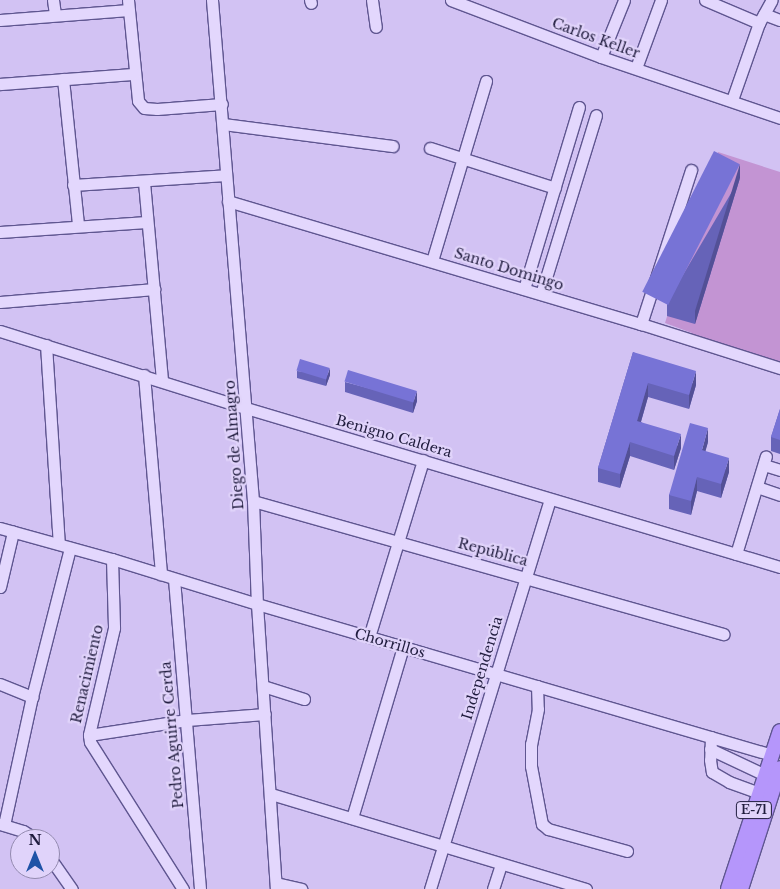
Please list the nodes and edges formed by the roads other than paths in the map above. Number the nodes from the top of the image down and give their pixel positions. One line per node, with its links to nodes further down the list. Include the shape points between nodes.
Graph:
1 (53, 0): 10 (street)
2 (212, 0): 22 (street, Diego de Almagro)
3 (372, 0): 14 (street)
4 (450, 0): 15 (street, Carlos Keller)
5 (624, 0): 15 (street)
6 (661, 0): 16 (street)
7 (705, 0): 11 (street)
8 (772, 0): 11 (street)
9 (128, 5): 10 (street); 17 (street)
10 (54, 15): 12 (street)
11 (762, 18): 13 (street); 21 (street)
12 (0, 20)
13 (780, 20)
14 (376, 26)
15 (601, 57): 16 (street, Carlos Keller)
16 (636, 68): 21 (street, Carlos Keller)
17 (134, 74): 18 (street); 22 (street, via 138,101 144,108)
18 (63, 78): 20 (street); 33 (street)
19 (486, 81): 29 (street)
20 (0, 84)
21 (732, 100): 25 (street, Carlos Keller)
22 (222, 104): 26 (street, Diego de Almagro)
23 (579, 107): 34 (street)
24 (596, 115): 42 (street)
25 (780, 118)
26 (223, 124): 27 (street); 31 (street, Diego de Almagro)
27 (393, 146)
28 (430, 148): 29 (street)
29 (464, 159): 34 (street); 39 (street)
30 (691, 170): 44 (street)
31 (226, 175): 32 (street); 35 (street, Diego de Almagro)
32 (144, 182): 33 (street); 36 (street)
33 (73, 185): 37 (street)
34 (555, 188): 41 (street)
35 (228, 200): 39 (street, Santo Domingo); 50 (street, Diego de Almagro)
36 (147, 222): 37 (street); 40 (street)
37 (78, 225): 38 (street)
38 (0, 232)
39 (432, 261): 41 (street, Santo Domingo)
40 (154, 289): 43 (street); 49 (street)
41 (524, 289): 42 (street, Santo Domingo)
42 (541, 294): 44 (street, Santo Domingo)
43 (0, 302)
44 (641, 324): 47 (street, Santo Domingo)
45 (0, 330): 46 (street, Benigno Caldera)
46 (46, 345): 48 (street, Benigno Caldera); 60 (street)
47 (780, 368)
48 (144, 375): 49 (street, Benigno Caldera); 64 (street)
49 (162, 380): 50 (street, Benigno Caldera)
50 (246, 408): 51 (street, Benigno Caldera); 56 (street, Diego de Almagro)
51 (423, 460): 55 (street, Benigno Caldera); 59 (street)
52 (780, 470): 53 (street, via 765,460)
53 (757, 487): 54 (street); 61 (street)
54 (780, 495)
55 (550, 499): 61 (street, Benigno Caldera); 65 (street, Independencia)
56 (253, 501): 59 (street, República); 68 (street, Diego de Almagro)
57 (0, 528): 58 (street, Chorrillos)
58 (13, 532): 60 (street, Chorrillos); 67 (street)
59 (398, 542): 65 (street, República); 70 (street)
60 (65, 546): 62 (street, Chorrillos); 76 (street)
61 (736, 554): 63 (street, Benigno Caldera)
62 (112, 559): 64 (street, Chorrillos); 81 (street, Renacimiento, via 114,628)
63 (780, 566)
64 (161, 574): 66 (street, Chorrillos)
65 (526, 576): 69 (street, República); 72 (street, Independencia)
66 (174, 579): 68 (street, Chorrillos); 79 (street, Pedro Aguirre Cerda)
67 (0, 587)
68 (257, 604): 70 (street, Chorrillos); 74 (street, Diego de Almagro)
69 (724, 634)
70 (369, 637): 71 (street, Chorrillos)
71 (403, 647): 72 (street, Chorrillos); 89 (street)
72 (496, 674): 75 (street, Chorrillos); 92 (street, Independencia)
73 (0, 684): 76 (street)
74 (263, 686): 77 (street); 78 (street, Diego de Almagro)
75 (537, 686): 82 (street, Chorrillos); 93 (street, via 538,709 531,766 542,824 548,830)
76 (32, 697): 90 (street)
77 (304, 699)
78 (265, 714): 79 (street); 88 (street, Diego de Almagro)
79 (187, 720): 81 (street); 99 (street, Pedro Aguirre Cerda)
80 (780, 731): 84 (main road, E-71)
81 (89, 735): 98 (street, Renacimiento, via 90,742)
82 (711, 737): 83 (street); 84 (street, Chorrillos)
83 (710, 749): 86 (street); 87 (street, via 714,774)
84 (776, 757): 86 (main road, E-71)
85 (780, 768): 105 (main road, E-71)
86 (766, 775): 87 (main road, E-71)
87 (759, 793): 104 (main road, E-71)
88 (271, 794): 89 (street); 96 (street, Diego de Almagro)
89 (352, 818): 92 (street)
90 (2, 825): 91 (street)
91 (16, 829)
92 (442, 846): 94 (street); 101 (street, Independencia)
93 (627, 851)
94 (502, 864): 102 (street); 103 (street)
95 (60, 872): 97 (street)
96 (276, 886): 100 (street)
97 (72, 889)
98 (183, 889)
99 (200, 889)
100 (301, 889)
101 (430, 889)
102 (493, 889)
103 (583, 889)
104 (728, 889)
105 (741, 889)

